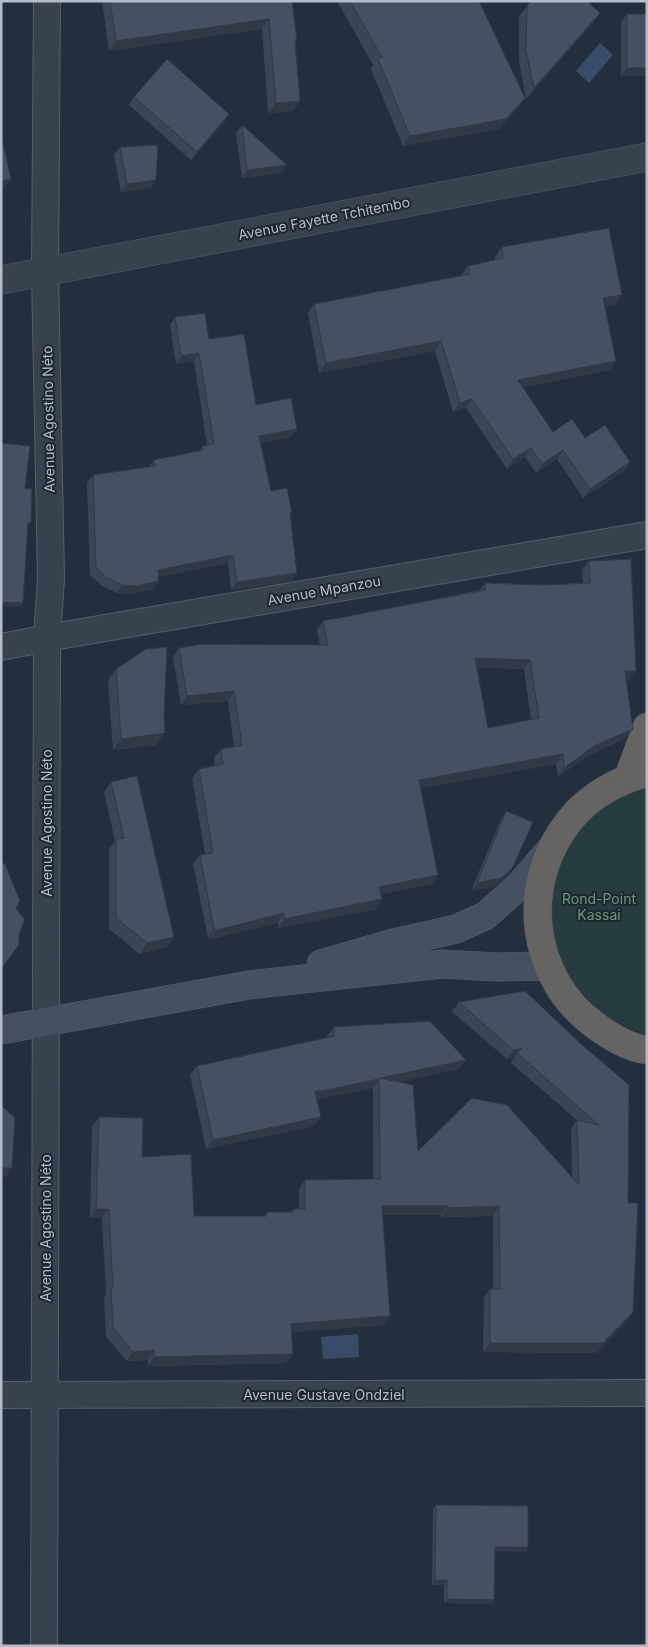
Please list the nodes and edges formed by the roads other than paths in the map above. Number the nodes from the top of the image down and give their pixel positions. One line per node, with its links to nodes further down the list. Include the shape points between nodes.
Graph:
1 (47, 1): 3 (street, Avenue Agostino Néto)
2 (647, 157): 3 (street, Avenue Fayette Tchitembo)
3 (45, 272): 4 (street, Avenue Fayette Tchitembo); 6 (street, Avenue Agostino Néto, via 51,579)
4 (1, 280)
5 (647, 535): 6 (street, Avenue Mpanzou)
6 (47, 638): 7 (street, Avenue Mpanzou); 13 (street, Avenue Agostino Néto)
7 (1, 647)
8 (647, 727): 9 (highway)
9 (637, 775): 10 (highway, via 596,795 570,819)
10 (551, 849): 11 (highway, via 538,887 537,927); 12 (main road, via 519,886 485,916 456,929 390,944)
11 (547, 966): 12 (main road, via 442,964); 15 (highway, via 563,994 585,1018)
12 (249, 985): 13 (main road)
13 (46, 1021): 14 (main road); 17 (street, Avenue Agostino Néto)
14 (1, 1030)
15 (645, 1058)
16 (647, 1393): 17 (street, Avenue Gustave Ondziel)
17 (45, 1394): 18 (street, Avenue Gustave Ondziel); 19 (street, Avenue Agostino Néto)
18 (1, 1395)
19 (44, 1646)

